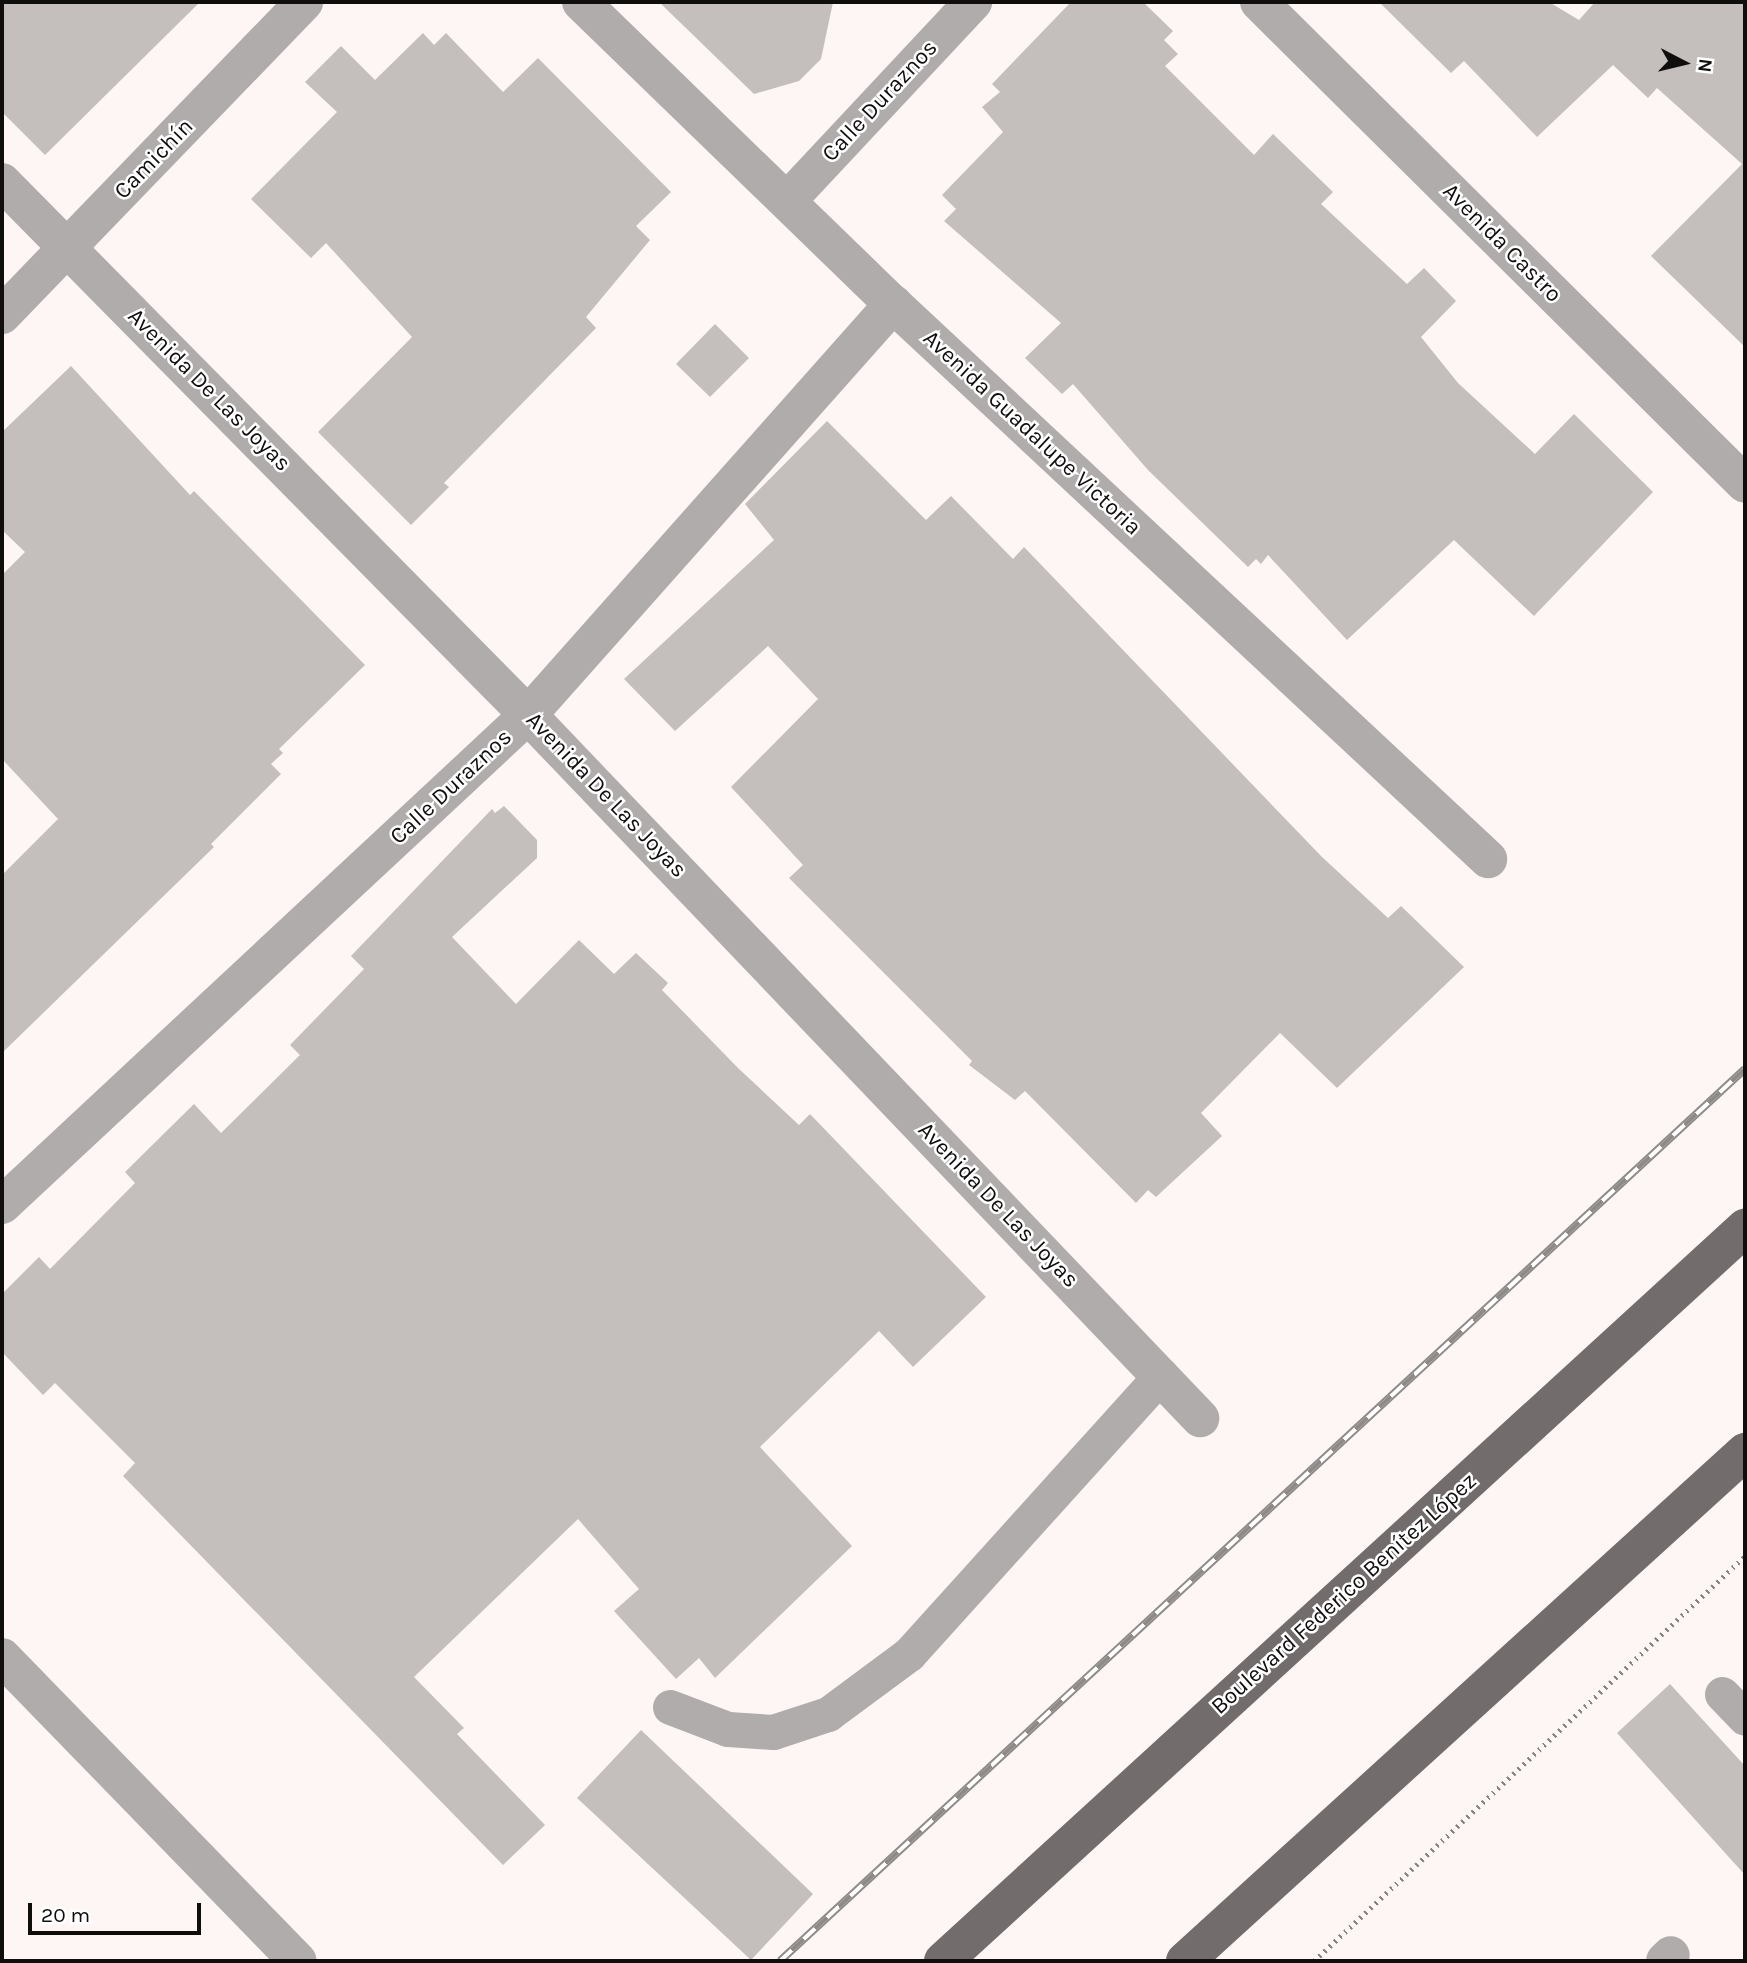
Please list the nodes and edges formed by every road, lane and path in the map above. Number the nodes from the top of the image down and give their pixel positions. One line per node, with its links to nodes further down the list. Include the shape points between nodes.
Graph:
1 (304, 2): 7 (street, Camichín)
2 (581, 2): 6 (street, Avenida Guadalupe Victoria)
3 (973, 2): 6 (street, Calle Duraznos)
4 (1259, 2): 10 (street, Avenida Castro)
5 (2, 182): 7 (street, Avenida De Las Joyas)
6 (788, 200): 8 (street, Avenida Guadalupe Victoria)
7 (69, 248): 9 (street, Camichín); 11 (street, Avenida De Las Joyas)
8 (893, 304): 11 (street, Calle Duraznos); 12 (street, Avenida Guadalupe Victoria)
9 (2, 315)
10 (1745, 484)
11 (528, 715): 13 (street, Calle Duraznos); 15 (street, Avenida De Las Joyas)
12 (1488, 859)
13 (2, 1205)
14 (1745, 1228): 22 (main road, Boulevard Federico Benítez López)
15 (1161, 1375): 16 (street, Avenida De Las Joyas); 20 (lane, via 909,1654 828,1714 773,1732 729,1729)
16 (1200, 1418)
17 (1745, 1452): 23 (main road)
18 (1745, 1556): 24 (path)
19 (2, 1657): 21 (street)
20 (670, 1707)
21 (298, 1961)
22 (943, 1961)
23 (1185, 1961)
24 (1314, 1961)

